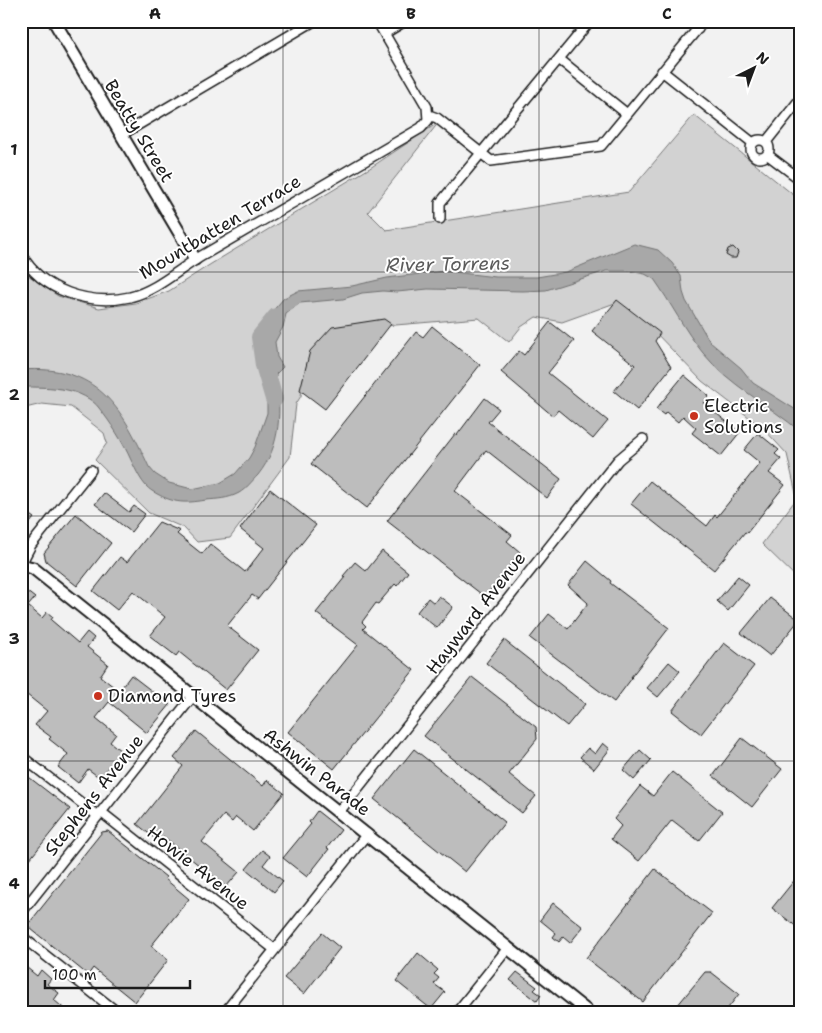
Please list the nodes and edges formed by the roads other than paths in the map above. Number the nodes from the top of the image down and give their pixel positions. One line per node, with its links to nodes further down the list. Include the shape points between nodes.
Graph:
1 (54, 21): 15 (street, Beatty Street)
2 (314, 21): 15 (street)
3 (377, 21): 9 (street)
4 (405, 21): 9 (street)
5 (590, 21): 10 (street)
6 (689, 21): 8 (street)
7 (704, 21): 8 (street)
8 (698, 29): 11 (street)
9 (385, 34): 14 (street, via 426,103)
10 (559, 59): 13 (street); 18 (street)
11 (662, 71): 13 (street); 17 (street)
12 (800, 101): 16 (street)
13 (627, 114): 18 (street, via 601,146 491,161)
14 (429, 116): 18 (street, via 437,118); 23 (street, Mountbatten Terrace, via 420,128)
15 (121, 135): 23 (street, Beatty Street)
16 (766, 142): 17 (street); 19 (street, via 770,148)
17 (753, 143): 19 (street, via 753,155 761,158)
18 (480, 152): 21 (street, via 440,203)
19 (768, 155): 20 (street)
20 (801, 180)
21 (440, 219)
22 (21, 254): 23 (street, Mountbatten Terrace, via 42,278 62,290 86,298 108,300 146,292)
23 (195, 259)
24 (643, 440): 29 (street, Hayward Avenue, via 618,460)
25 (91, 470): 26 (street, via 31,545)
26 (21, 564): 27 (street, Ashwin Parade, via 33,568)
27 (193, 696): 29 (street, Ashwin Parade); 30 (street, Stephens Avenue)
28 (21, 756): 30 (street, Howie Avenue)
29 (339, 812): 31 (street, Ashwin Parade)
30 (100, 814): 32 (street, Stephens Avenue); 35 (street, Howie Avenue)
31 (367, 834): 34 (street, Ashwin Parade); 35 (street)
32 (21, 913)
33 (21, 936): 36 (street)
34 (508, 948): 38 (street); 39 (street, Ashwin Parade)
35 (274, 949): 37 (street)
36 (117, 1012)
37 (225, 1012)
38 (457, 1012)
39 (588, 1012)

